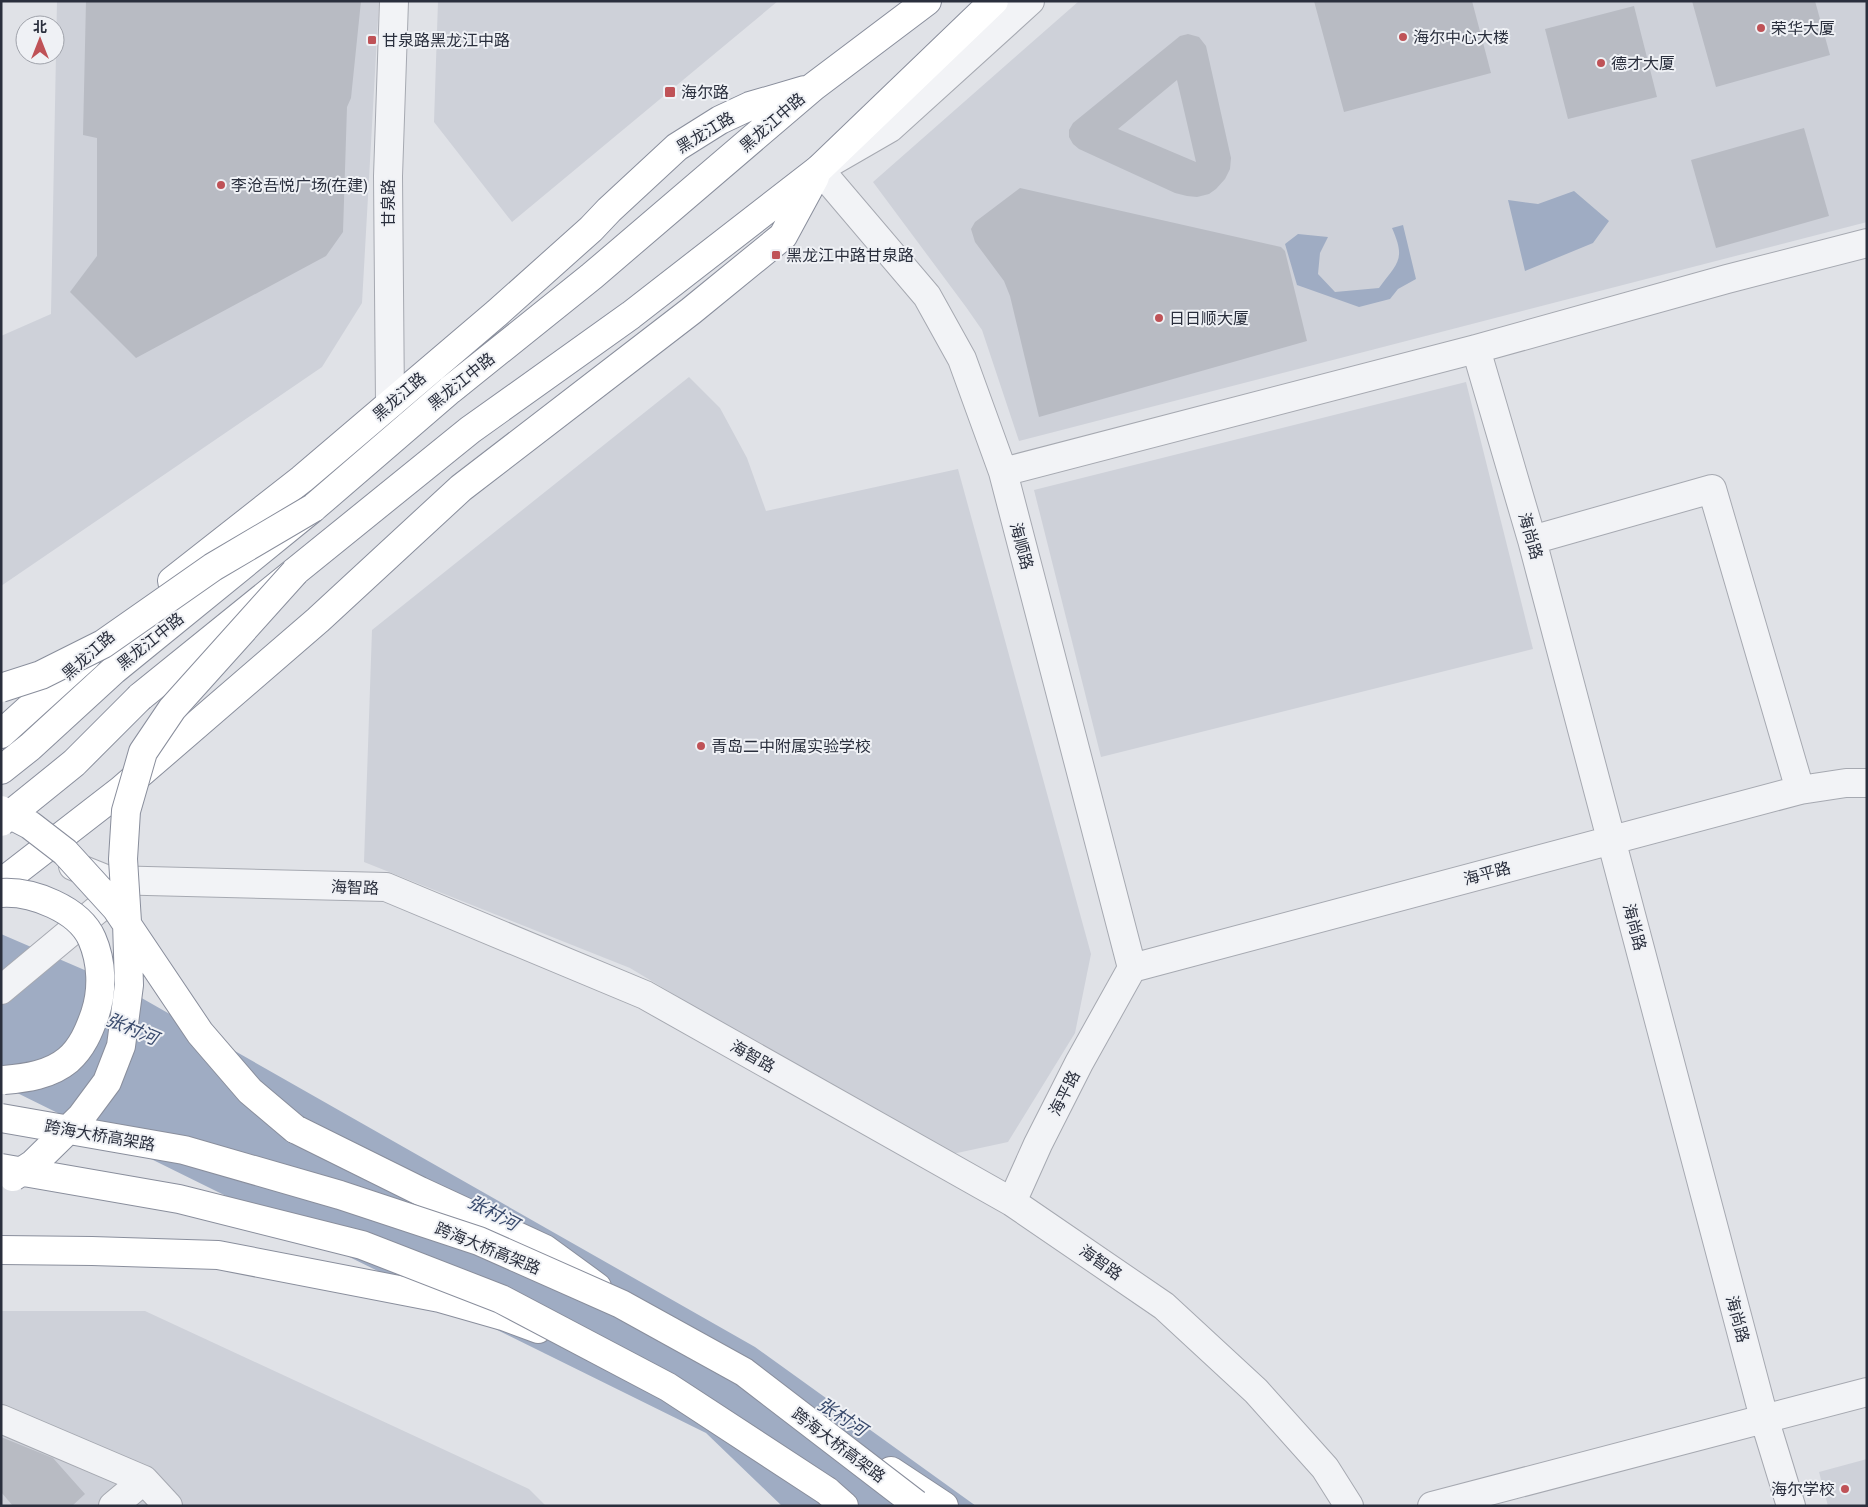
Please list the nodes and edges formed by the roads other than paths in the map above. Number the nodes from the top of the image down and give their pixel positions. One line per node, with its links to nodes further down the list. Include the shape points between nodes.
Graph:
1 (394, 1): 9 (street, 甘泉路, via 388,176)
2 (927, 1): 5 (highway, 黑龙江中路)
3 (994, 1): 6 (highway)
4 (1030, 1): 6 (street, via 890,128)
5 (813, 87): 9 (highway, 黑龙江路, via 750,106 677,147 591,229); 11 (highway, 黑龙江中路)
6 (819, 169): 10 (street, 海顺路, via 927,296 962,359); 13 (highway, via 630,315 470,430); 23 (highway, via 783,236 461,488 318,620 121,790)
7 (1867, 243): 8 (street)
8 (1476, 349): 10 (street); 12 (street, 海尚路)
9 (390, 404): 15 (highway, 黑龙江路, via 302,479 152,597)
10 (1003, 472): 27 (street, 海顺路)
11 (313, 508): 14 (highway, bridge, via 213,568 103,644 41,675); 16 (highway, 黑龙江中路, bridge, via 114,670)
12 (1532, 540): 18 (street, via 1712,490); 22 (street, 海尚路)
13 (295, 572): 21 (highway, bridge, via 140,697 74,763); 32 (highway, bridge, via 172,708 143,752 126,811 123,860 129,985 121,1046 107,1082 81,1117 33,1164)
14 (1, 688)
15 (1, 734)
16 (1, 770)
17 (1867, 783): 18 (street, 海平路)
18 (1800, 790): 22 (street, 海平路)
19 (1867, 800): 22 (street, 海平路, via 1805,806)
20 (1, 812): 23 (street); 35 (highway, bridge, via 30,825 65,852 116,908 200,1033 250,1091 296,1129 545,1249)
21 (1, 822)
22 (1614, 848): 27 (street, 海平路); 39 (street, 海尚路)
23 (40, 853): 24 (street, 海智路, via 108,880); 25 (highway)
24 (131, 881): 28 (street); 33 (street, 海智路, via 386,887 645,995)
25 (1, 883)
26 (1, 893): 29 (highway, bridge, via 36,897 74,916 92,938 99,964 100,988 83,1043 68,1060 32,1077)
27 (1127, 978): 33 (street, 海平路, via 1079,1063)
28 (1, 990)
29 (1, 1080)
30 (1, 1118): 35 (highway, 跨海大桥高架路, bridge, via 184,1150 340,1195 479,1241)
31 (1, 1168): 36 (highway, bridge, via 179,1199 362,1245 501,1299)
32 (1, 1185)
33 (1012, 1202): 47 (street, 海智路, via 1164,1306 1256,1392 1325,1468)
34 (1, 1250): 36 (highway, bridge, via 218,1255 440,1298 503,1316)
35 (620, 1304): 37 (highway, 跨海大桥高架路, bridge)
36 (603, 1353): 42 (highway, bridge, via 668,1387)
37 (744, 1372): 45 (highway, 跨海大桥高架路, bridge); 46 (highway, bridge)
38 (1867, 1392): 39 (street)
39 (1764, 1418): 48 (street); 49 (street, 海尚路)
40 (1, 1419): 41 (street)
41 (144, 1480): 43 (street); 44 (street)
42 (837, 1501)
43 (113, 1506)
44 (168, 1506)
45 (918, 1506)
46 (944, 1506)
47 (1349, 1506)
48 (1432, 1506)
49 (1791, 1506)

